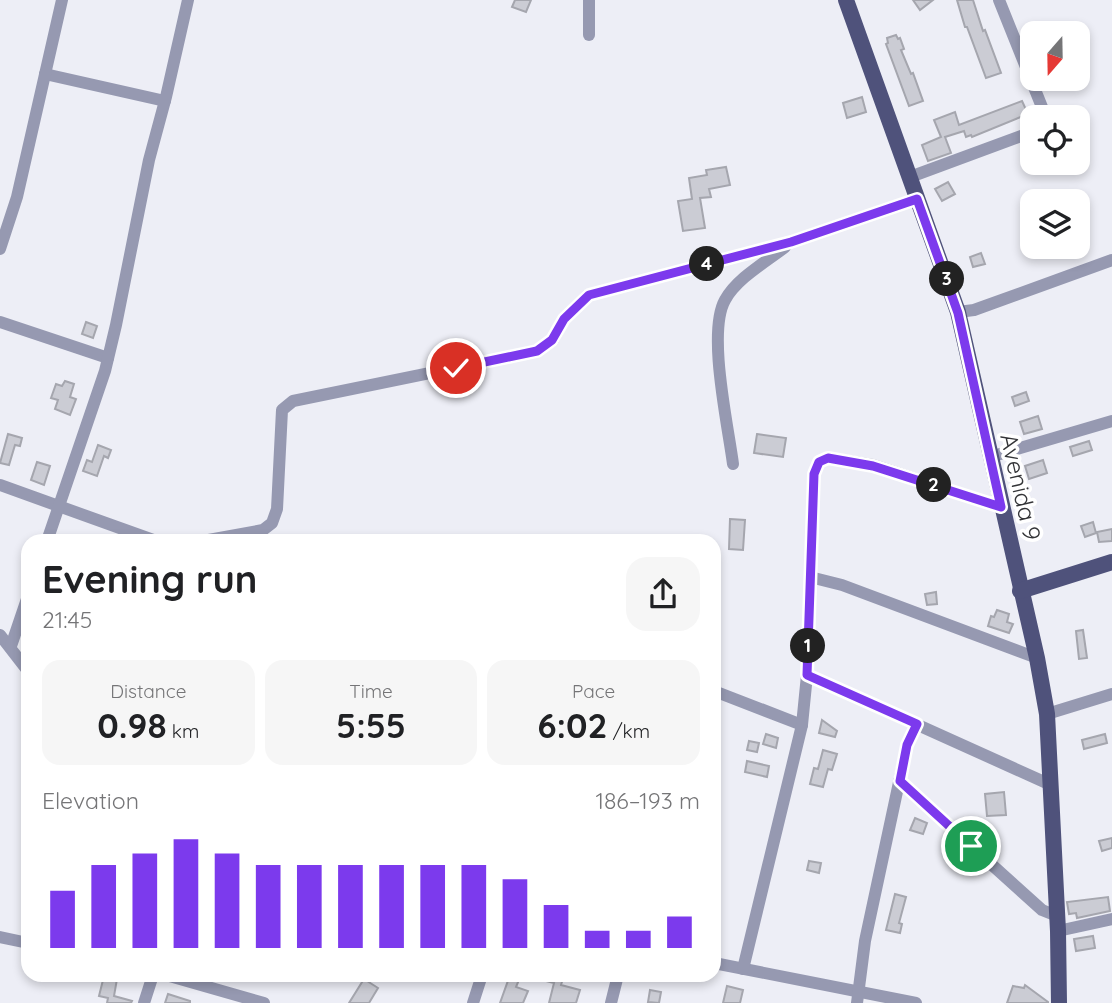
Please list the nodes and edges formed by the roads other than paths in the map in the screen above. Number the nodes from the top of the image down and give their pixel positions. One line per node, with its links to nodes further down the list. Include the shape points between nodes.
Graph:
1 (62, 0): 7 (street)
2 (188, 0): 8 (street)
3 (589, 0): 6 (street)
4 (846, 0): 11 (main road, Avenida 9)
5 (999, 0): 9 (street)
6 (589, 35)
7 (45, 74): 8 (street); 14 (street, via 17,197)
8 (165, 101): 18 (street)
9 (1041, 105)
10 (1020, 136): 11 (street)
11 (910, 177): 12 (main road, Avenida 9)
12 (917, 199): 13 (street); 16 (main road, Avenida 9)
13 (791, 242): 21 (street, via 735,287 717,322); 27 (street, via 589,295 564,319 552,340 537,351 293,401 282,410 277,509 272,523 263,530)
14 (0, 249)
15 (1112, 260): 16 (street)
16 (958, 313): 20 (main road, Avenida 9)
17 (0, 322): 18 (street)
18 (108, 358): 23 (street)
19 (1112, 421): 20 (street)
20 (990, 457): 24 (main road, Avenida 9)
21 (733, 464)
22 (0, 485): 23 (street)
23 (59, 506): 25 (street); 26 (street)
24 (1001, 507): 29 (street, via 873,466 828,458 819,462 814,474); 30 (main road, Avenida 9)
25 (49, 534)
26 (137, 534)
27 (241, 534)
28 (1112, 562): 30 (main road)
29 (810, 577): 34 (street); 36 (street)
30 (1020, 591): 34 (main road, Avenida 9)
31 (21, 615): 33 (street)
32 (0, 635): 33 (street)
33 (10, 646): 35 (street)
34 (1037, 659): 39 (main road, Avenida 9)
35 (21, 661)
36 (807, 675): 40 (street); 41 (street)
37 (721, 694): 40 (street)
38 (1112, 694): 39 (street)
39 (1047, 714): 43 (main road, Avenida 9)
40 (803, 724): 49 (street)
41 (917, 724): 42 (street, via 907,745); 43 (street)
42 (900, 781): 45 (street); 54 (street, via 865,941)
43 (1051, 785): 45 (main road, Avenida 9)
44 (1112, 919): 45 (street)
45 (1057, 924): 60 (main road, Avenida 9)
46 (0, 937): 47 (street)
47 (21, 942)
48 (721, 964): 49 (street)
49 (743, 969): 54 (street)
50 (151, 982): 55 (street)
51 (190, 982): 56 (street)
52 (480, 982): 57 (street)
53 (616, 982): 58 (street)
54 (858, 997): 59 (street)
55 (144, 1003)
56 (264, 1003)
57 (473, 1003)
58 (611, 1003)
59 (916, 1003)
60 (1059, 1003)

